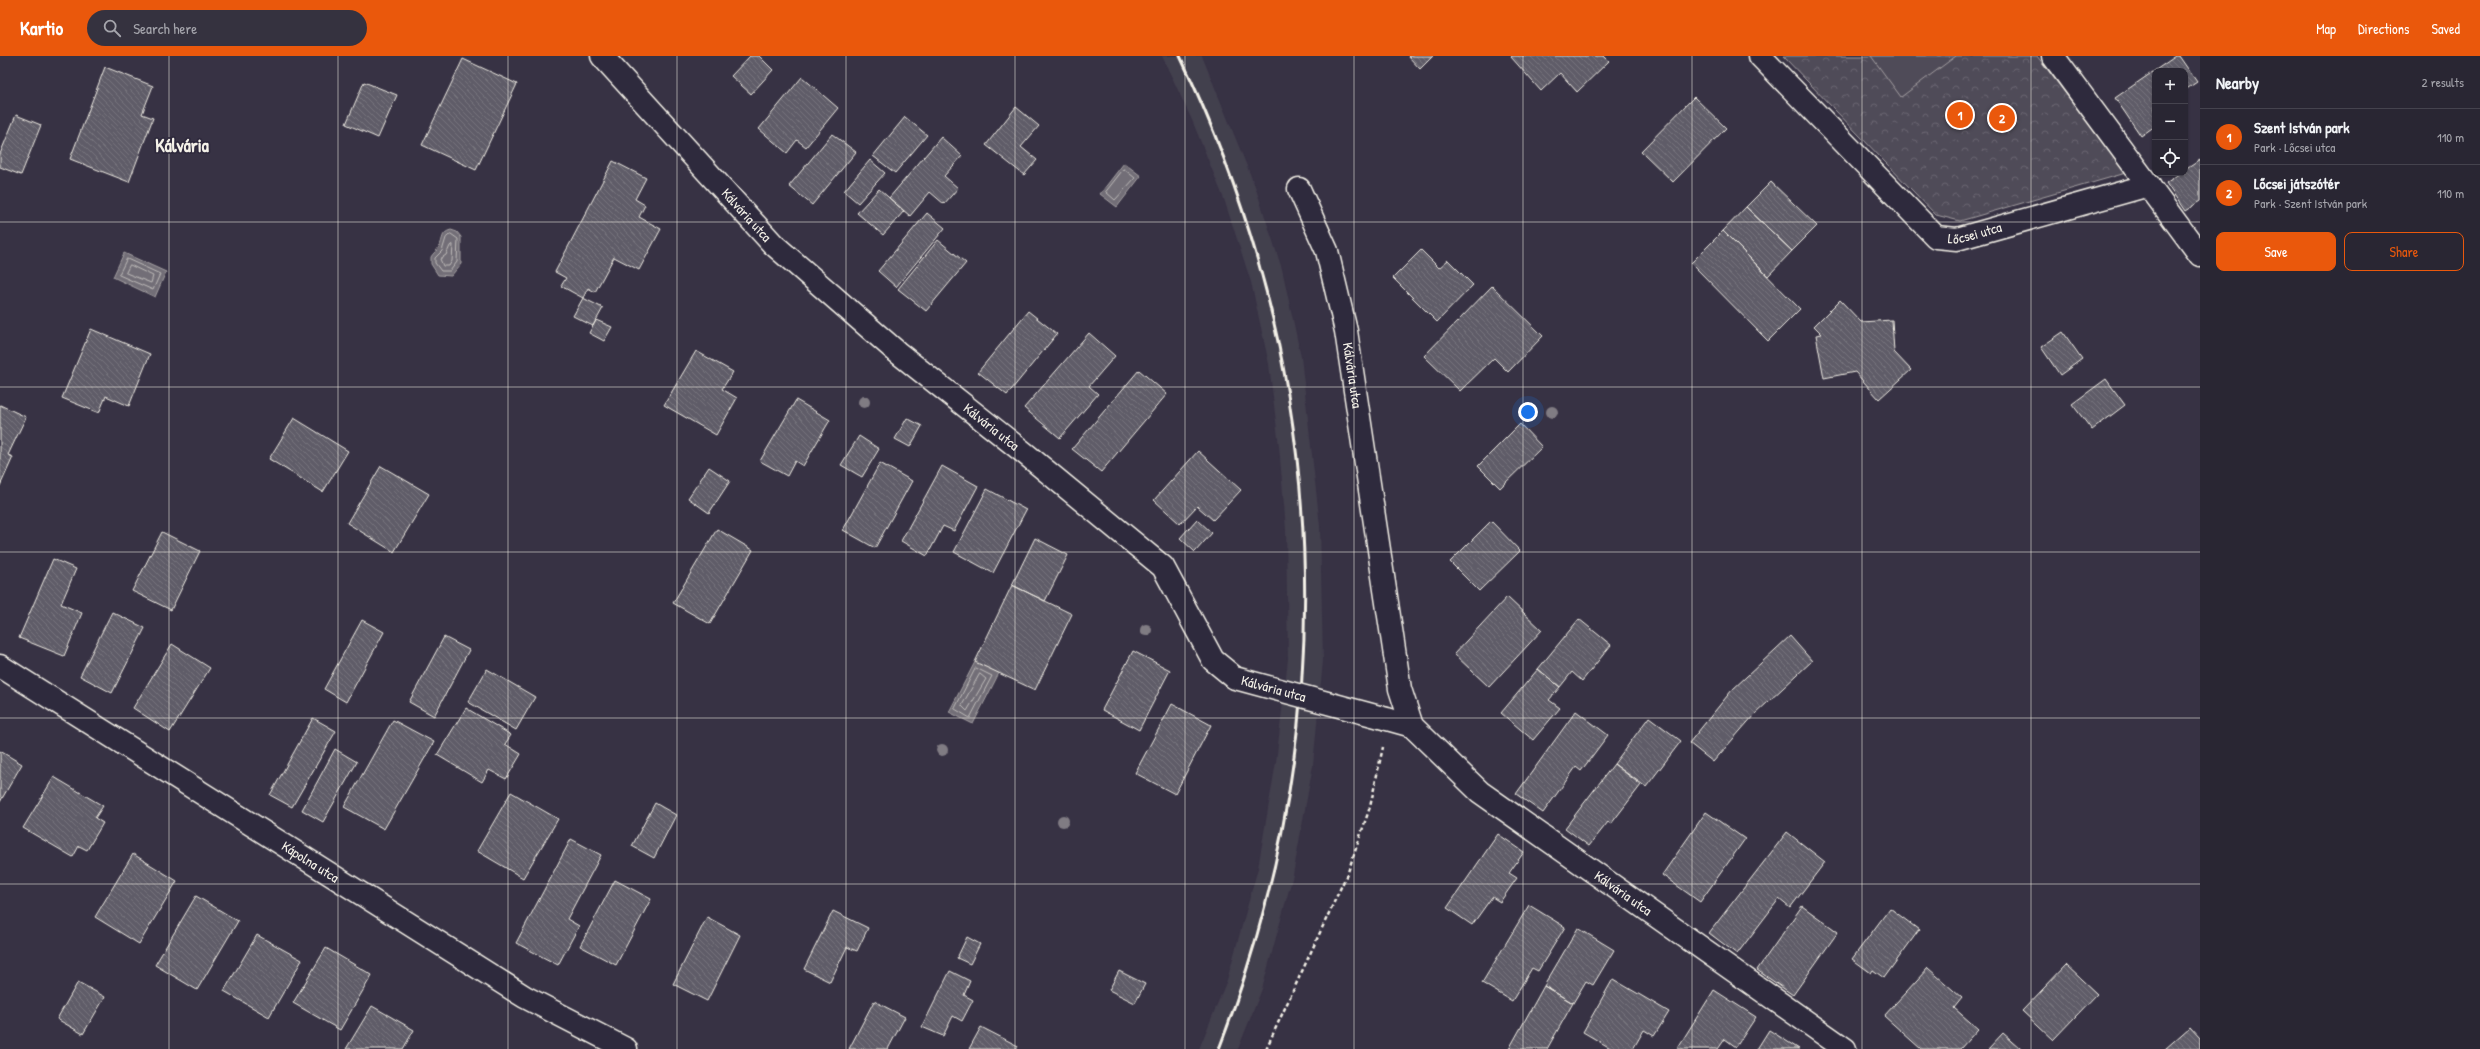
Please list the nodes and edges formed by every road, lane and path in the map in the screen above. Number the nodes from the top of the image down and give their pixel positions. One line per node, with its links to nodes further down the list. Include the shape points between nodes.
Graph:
1 (602, 56): 8 (street, Kálvária utca, bridge, via 773,244 897,352 1163,567 1213,660 1236,678)
2 (1760, 56): 4 (street, Lőcsei utca, via 1936,236 1957,239)
3 (2053, 56): 4 (street)
4 (2149, 185): 6 (street)
5 (1299, 189): 9 (street, Kálvária utca, via 1327,251 1346,331 1400,689)
6 (2200, 255)
7 (0, 666): 10 (street, Kápolna utca, via 525,997)
8 (1387, 719): 9 (street, Kálvária utca); 11 (path, via 1370,807 1348,872)
9 (1412, 726): 12 (street, Kálvária utca, via 1480,792)
10 (626, 1049)
11 (1266, 1049)
12 (1845, 1049)

